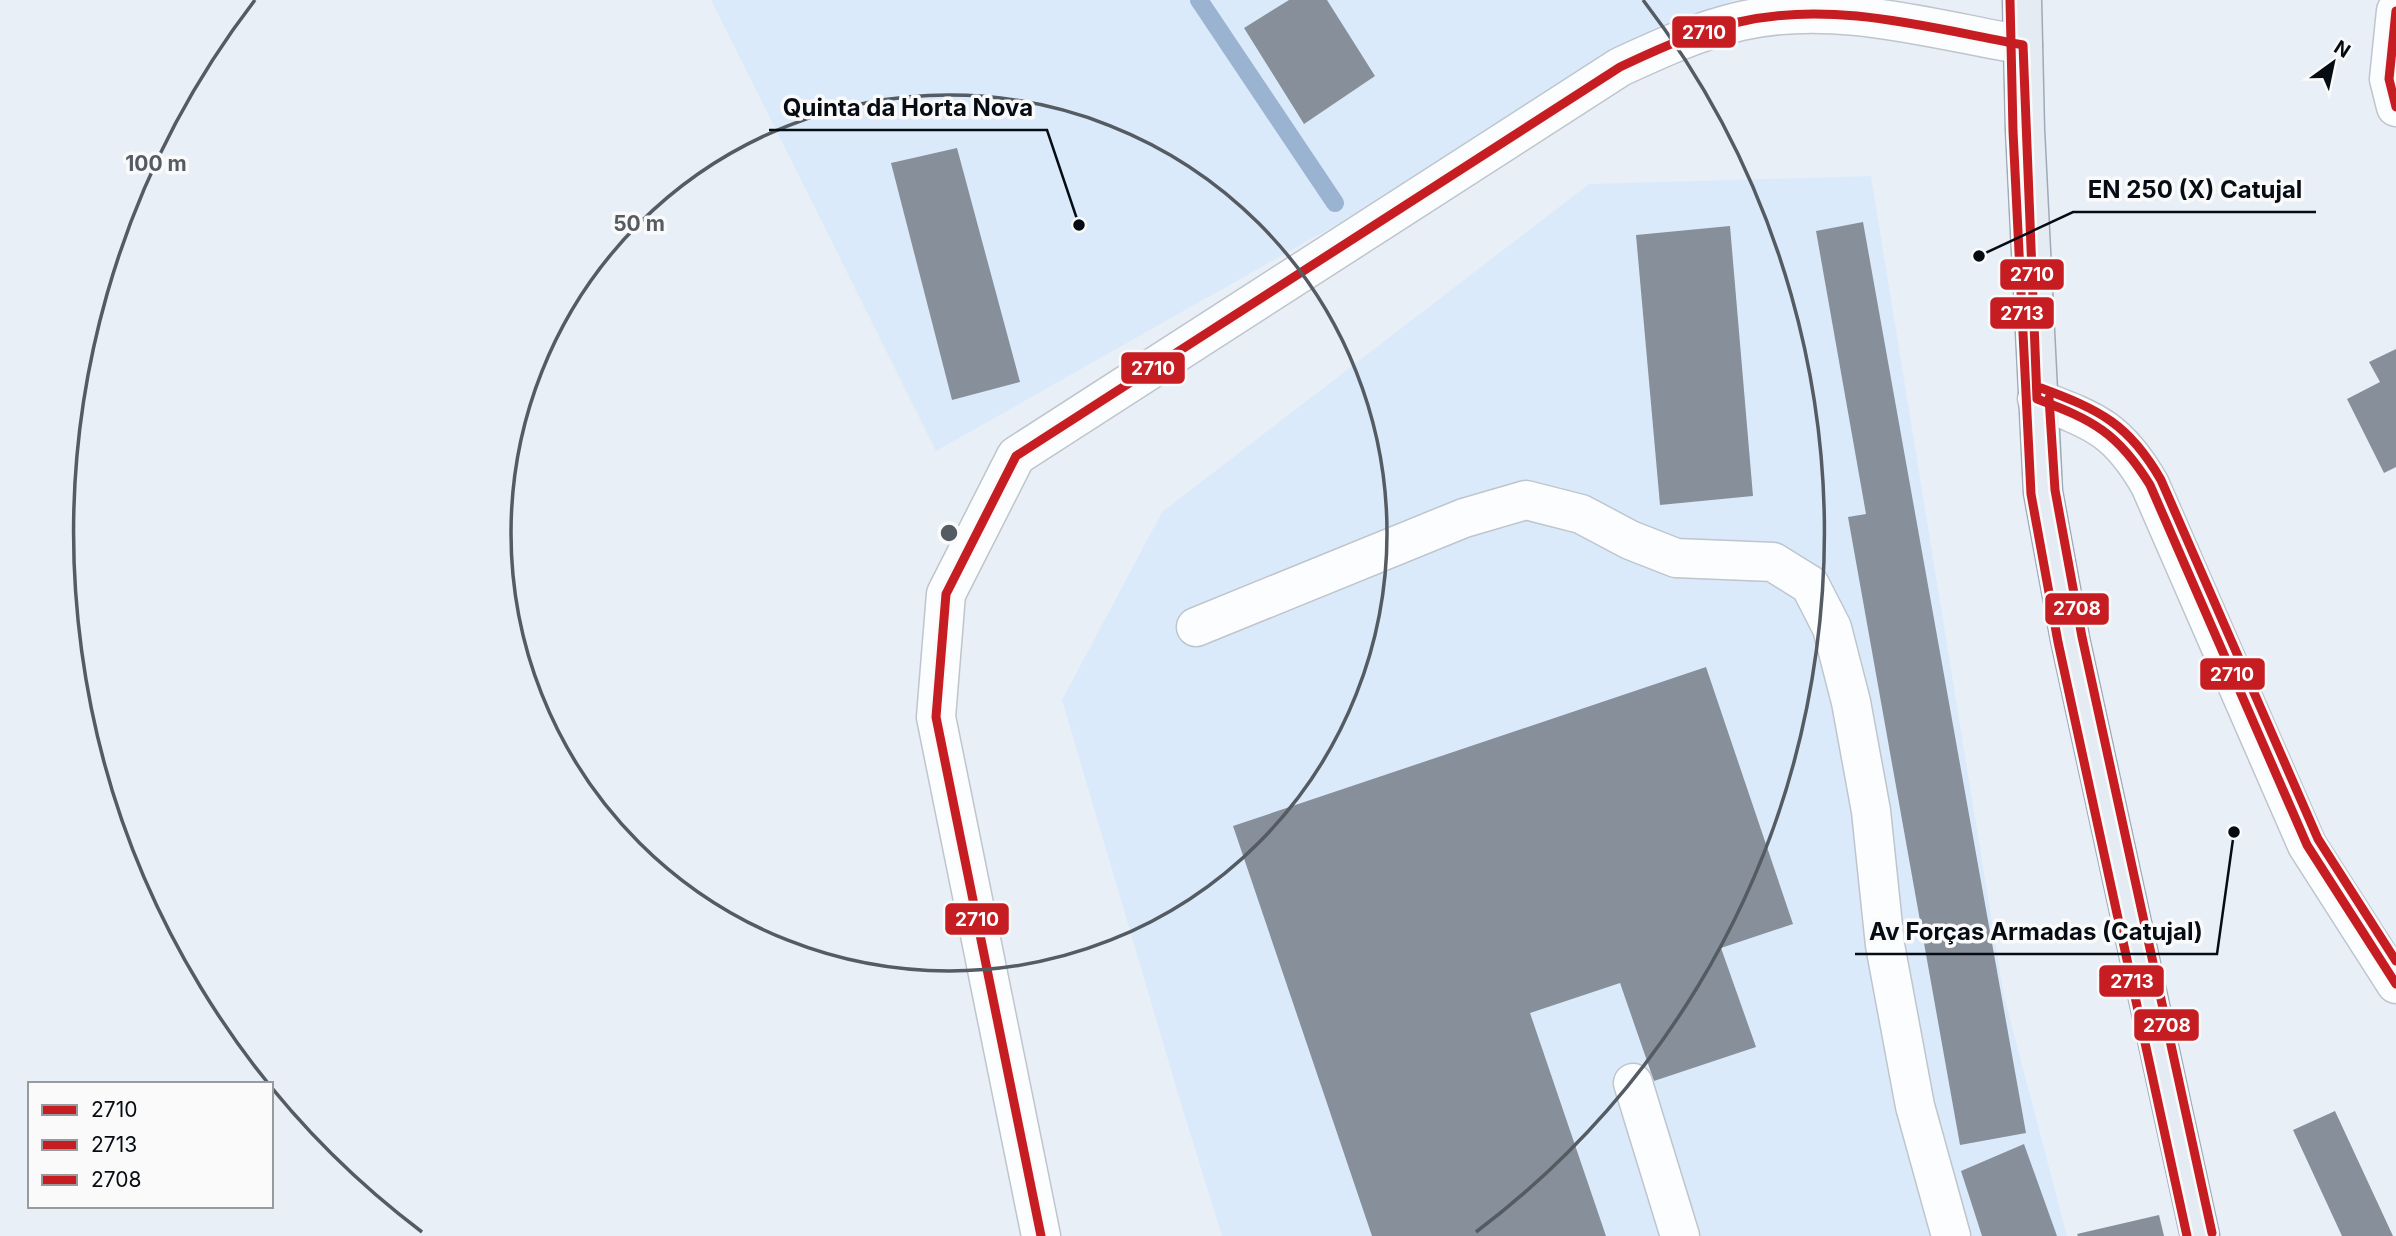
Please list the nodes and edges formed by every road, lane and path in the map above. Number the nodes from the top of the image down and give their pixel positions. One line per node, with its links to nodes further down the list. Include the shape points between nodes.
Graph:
1 (2022, 0): 4 (main road)
2 (1777, 8): 4 (street, via 1895,20); 10 (street, via 1681,39 1620,67 1016,456 946,594 936,717)
3 (2396, 10): 5 (street)
4 (2023, 45): 6 (main road)
5 (2394, 90)
6 (2038, 399): 8 (street, via 2089,419 2110,433 2137,463 2307,845); 13 (main road, via 2043,492 2070,639)
7 (1196, 627): 12 (street, via 1464,518 1526,500 1581,514 1676,558 1773,562 1810,585 1832,628 1851,702 1871,811 1885,944 1915,1106)
8 (2396, 984)
9 (1633, 1083): 11 (street)
10 (1041, 1236)
11 (1680, 1236)
12 (1951, 1236)
13 (2200, 1236)

